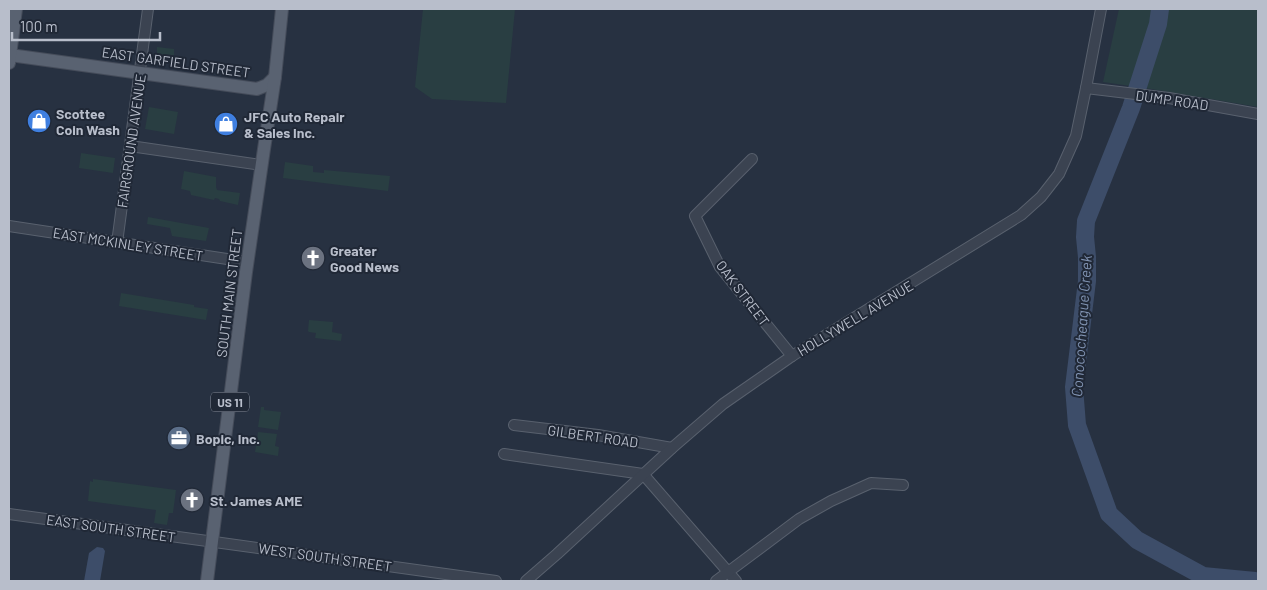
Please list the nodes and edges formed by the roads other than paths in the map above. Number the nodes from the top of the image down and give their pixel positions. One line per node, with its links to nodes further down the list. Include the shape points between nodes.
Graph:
1 (16, 9): 5 (main road)
2 (148, 9): 6 (street, FAIRGROUND AVENUE)
3 (282, 9): 7 (main road, SOUTH MAIN STREET / US 11)
4 (1101, 9): 8 (street, HOLLYWELL AVENUE)
5 (9, 58): 6 (main road, EAST GARFIELD STREET)
6 (140, 72): 9 (main road, EAST GARFIELD STREET); 12 (street, FAIRGROUND AVENUE)
7 (275, 76): 9 (main road, EAST GARFIELD STREET, via 267,85); 10 (main road, SOUTH MAIN STREET / US 11)
8 (1086, 88): 11 (street, DUMP ROAD, via 1169,98); 18 (street, HOLLYWELL AVENUE, via 1076,136 1059,174 1041,197 1021,215)
9 (257, 89): 10 (main road)
10 (271, 102): 14 (main road, SOUTH MAIN STREET / US 11)
11 (1258, 114)
12 (130, 146): 14 (street); 16 (street, FAIRGROUND AVENUE)
13 (752, 160): 18 (street, OAK STREET, via 696,216 720,267)
14 (261, 165): 17 (main road, SOUTH MAIN STREET / US 11)
15 (9, 226): 16 (street, EAST MCKINLEY STREET)
16 (118, 243): 17 (street, EAST MCKINLEY STREET)
17 (247, 262): 25 (main road, SOUTH MAIN STREET / US 11)
18 (792, 356): 20 (street, HOLLYWELL AVENUE, via 723,404)
19 (514, 424): 20 (street, GILBERT ROAD)
20 (672, 448): 22 (street, HOLLYWELL AVENUE)
21 (504, 454): 22 (street)
22 (643, 474): 26 (street); 30 (street, HOLLYWELL AVENUE)
23 (903, 484): 26 (street, via 870,483 831,502 799,519)
24 (9, 514): 25 (street, EAST SOUTH STREET)
25 (212, 542): 27 (street, WEST SOUTH STREET); 28 (main road, SOUTH MAIN STREET / US 11)
26 (727, 572): 31 (street); 32 (street)
27 (466, 579): 29 (street, WEST SOUTH STREET)
28 (207, 581)
29 (496, 581)
30 (526, 581)
31 (716, 581)
32 (736, 581)

